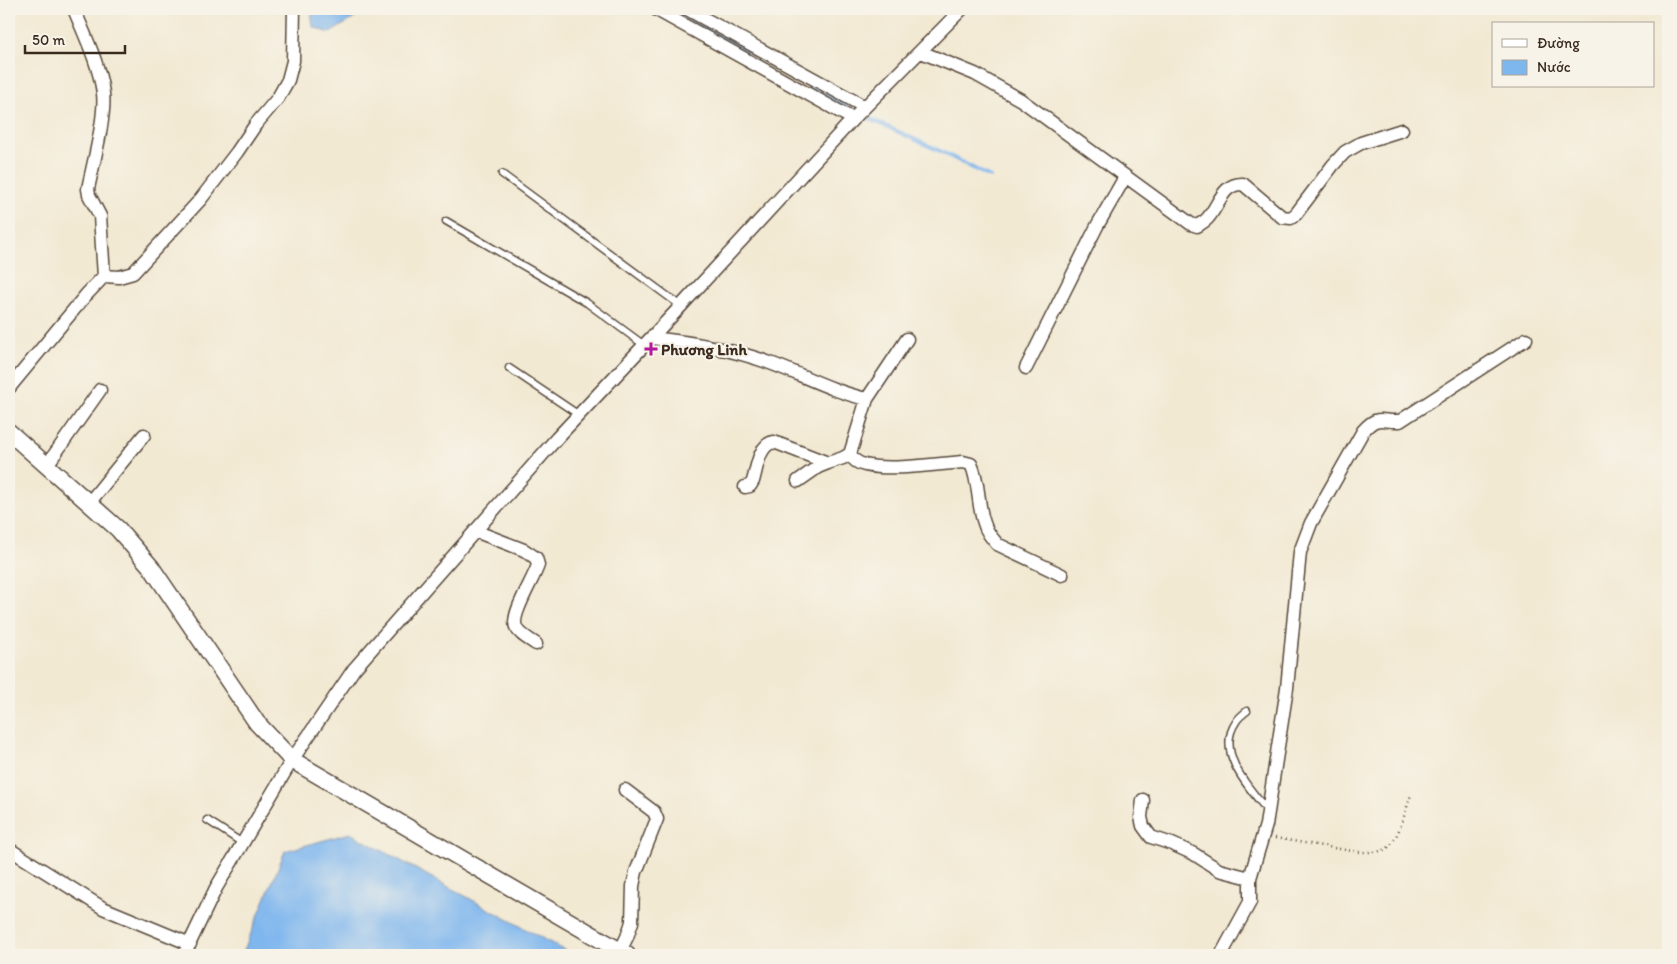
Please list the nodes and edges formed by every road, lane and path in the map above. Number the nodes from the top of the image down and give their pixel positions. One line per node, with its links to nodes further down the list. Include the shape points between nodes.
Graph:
1 (74, 9): 13 (street, via 99,72 104,95 88,189 100,216)
2 (294, 9): 13 (street, via 293,61 288,80 278,98 200,200 140,266 125,276)
3 (655, 9): 8 (street)
4 (687, 9): 7 (street)
5 (962, 9): 6 (street)
6 (921, 52): 7 (street); 11 (street, via 975,74 1021,100)
7 (865, 107): 8 (street)
8 (853, 119): 14 (street)
9 (1402, 130): 11 (street, via 1360,143 1345,152 1291,218 1282,217 1243,184 1235,184 1229,187 1206,220 1197,226)
10 (502, 174): 14 (lane)
11 (1125, 177): 19 (street)
12 (446, 221): 17 (lane)
13 (104, 276): 20 (street)
14 (681, 306): 17 (street)
15 (907, 339): 22 (street)
16 (1526, 339): 40 (street, via 1400,421 1370,423 1362,431 1311,523 1300,552 1287,688)
17 (647, 342): 22 (street, via 680,341 710,346); 23 (street)
18 (509, 368): 23 (lane)
19 (1026, 368)
20 (9, 388)
21 (100, 390): 28 (street)
22 (867, 399): 26 (street)
23 (578, 415): 32 (street)
24 (9, 432): 28 (street)
25 (144, 435): 31 (street)
26 (850, 454): 27 (street); 33 (street, via 856,462 887,467 971,464 983,522 990,536 997,544)
27 (828, 463): 29 (street); 30 (street, via 774,442 769,443 764,447 753,481)
28 (47, 465): 31 (street)
29 (798, 481)
30 (745, 487)
31 (89, 503): 36 (street, via 118,529 151,567 257,723)
32 (475, 531): 34 (street, via 536,558 538,565 514,624 520,633); 36 (street, via 354,669)
33 (1062, 575)
34 (536, 644)
35 (1247, 711): 40 (lane, via 1235,722 1229,741 1233,764)
36 (292, 760): 43 (street); 47 (street)
37 (625, 790): 47 (street, via 654,812 657,819 636,872 632,922)
38 (1411, 795): 42 (path, via 1395,840 1387,849 1358,852)
39 (1143, 800): 45 (street, via 1141,817 1151,837 1194,854 1219,870)
40 (1268, 810): 42 (street)
41 (207, 820): 43 (lane)
42 (1264, 836): 45 (street)
43 (244, 844): 46 (street, via 216,888)
44 (9, 849): 46 (street, via 103,908)
45 (1250, 878): 48 (street, via 1250,902)
46 (187, 949)
47 (623, 953)
48 (1221, 955)

